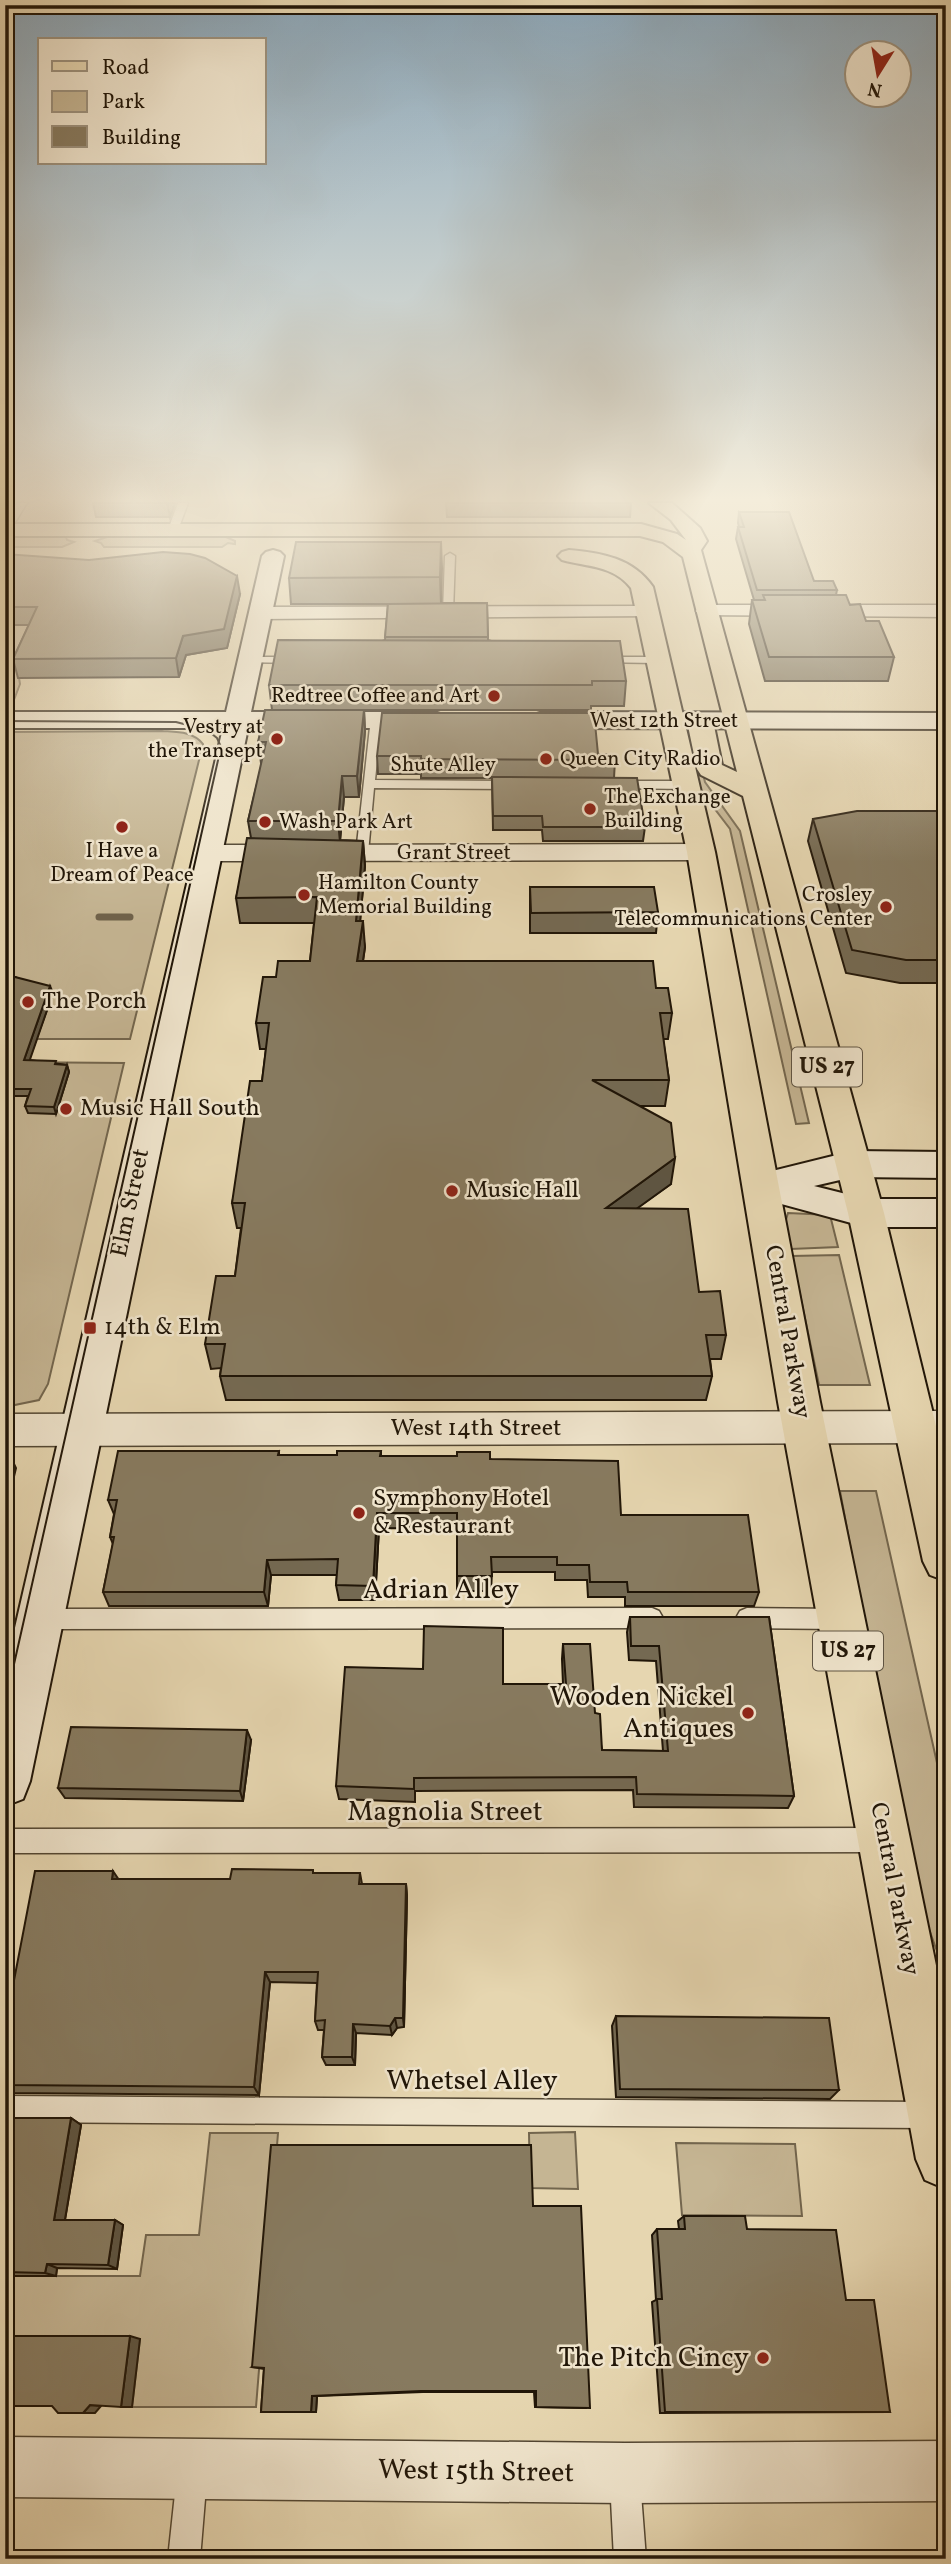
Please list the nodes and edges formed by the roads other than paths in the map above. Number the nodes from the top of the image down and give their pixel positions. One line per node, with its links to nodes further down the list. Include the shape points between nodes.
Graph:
1 (258, 623): 4 (street, Elm Street)
2 (649, 623): 7 (main road, Central Parkway)
3 (709, 623): 15 (main road, US 27)
4 (249, 660): 5 (lane); 8 (street, Elm Street)
5 (314, 660)
6 (584, 660): 7 (lane)
7 (656, 660): 13 (main road, Central Parkway)
8 (237, 719): 9 (street); 10 (street); 23 (street, Elm Street)
9 (5, 720)
10 (375, 720): 11 (street); 17 (lane)
11 (456, 720)
12 (524, 720): 13 (street, West 12th Street)
13 (670, 721): 14 (street, West 12th Street); 20 (main road, Central Parkway)
14 (700, 721): 15 (street, West 12th Street); 21 (main road, via 710,769)
15 (736, 721): 16 (street, West 12th Street); 21 (main road, US 27)
16 (946, 721)
17 (369, 784): 18 (lane, Shute Alley); 24 (lane)
18 (531, 785)
19 (598, 785): 20 (lane)
20 (685, 785): 22 (main road, Central Parkway)
21 (755, 792): 25 (main road, US 27)
22 (701, 852): 24 (street, Grant Street); 27 (main road, Central Parkway)
23 (207, 853): 24 (street, Grant Street); 33 (street, Elm Street)
24 (362, 853)
25 (853, 1164): 26 (street); 27 (street); 28 (main road, US 27)
26 (946, 1165)
27 (761, 1186): 28 (street); 31 (main road, Central Parkway / US 27)
28 (866, 1213): 29 (street); 30 (main road, US 27)
29 (946, 1213)
30 (930, 1427): 31 (street, West 14th Street); 34 (main road, US 27)
31 (804, 1429): 33 (street, West 14th Street); 38 (main road, Central Parkway / US 27)
32 (5, 1430): 33 (street, West 14th Street)
33 (82, 1430): 37 (street, Elm Street)
34 (946, 1561)
35 (673, 1618): 37 (lane, Adrian Alley)
36 (729, 1618): 38 (lane)
37 (41, 1619): 39 (street, Elm Street)
38 (841, 1619): 40 (main road, Central Parkway / US 27)
39 (5, 1781)
40 (884, 1840): 41 (lane, Magnolia Street); 43 (main road, Central Parkway / US 27)
41 (5, 1841)
42 (5, 2109): 43 (lane, Whetsel Alley)
43 (942, 2137)
44 (5, 2468): 45 (street, West 15th Street)
45 (192, 2468): 47 (street, West 15th Street); 48 (lane)
46 (946, 2471): 47 (street, West 15th Street)
47 (625, 2473): 49 (lane)
48 (184, 2559)
49 (630, 2559)

